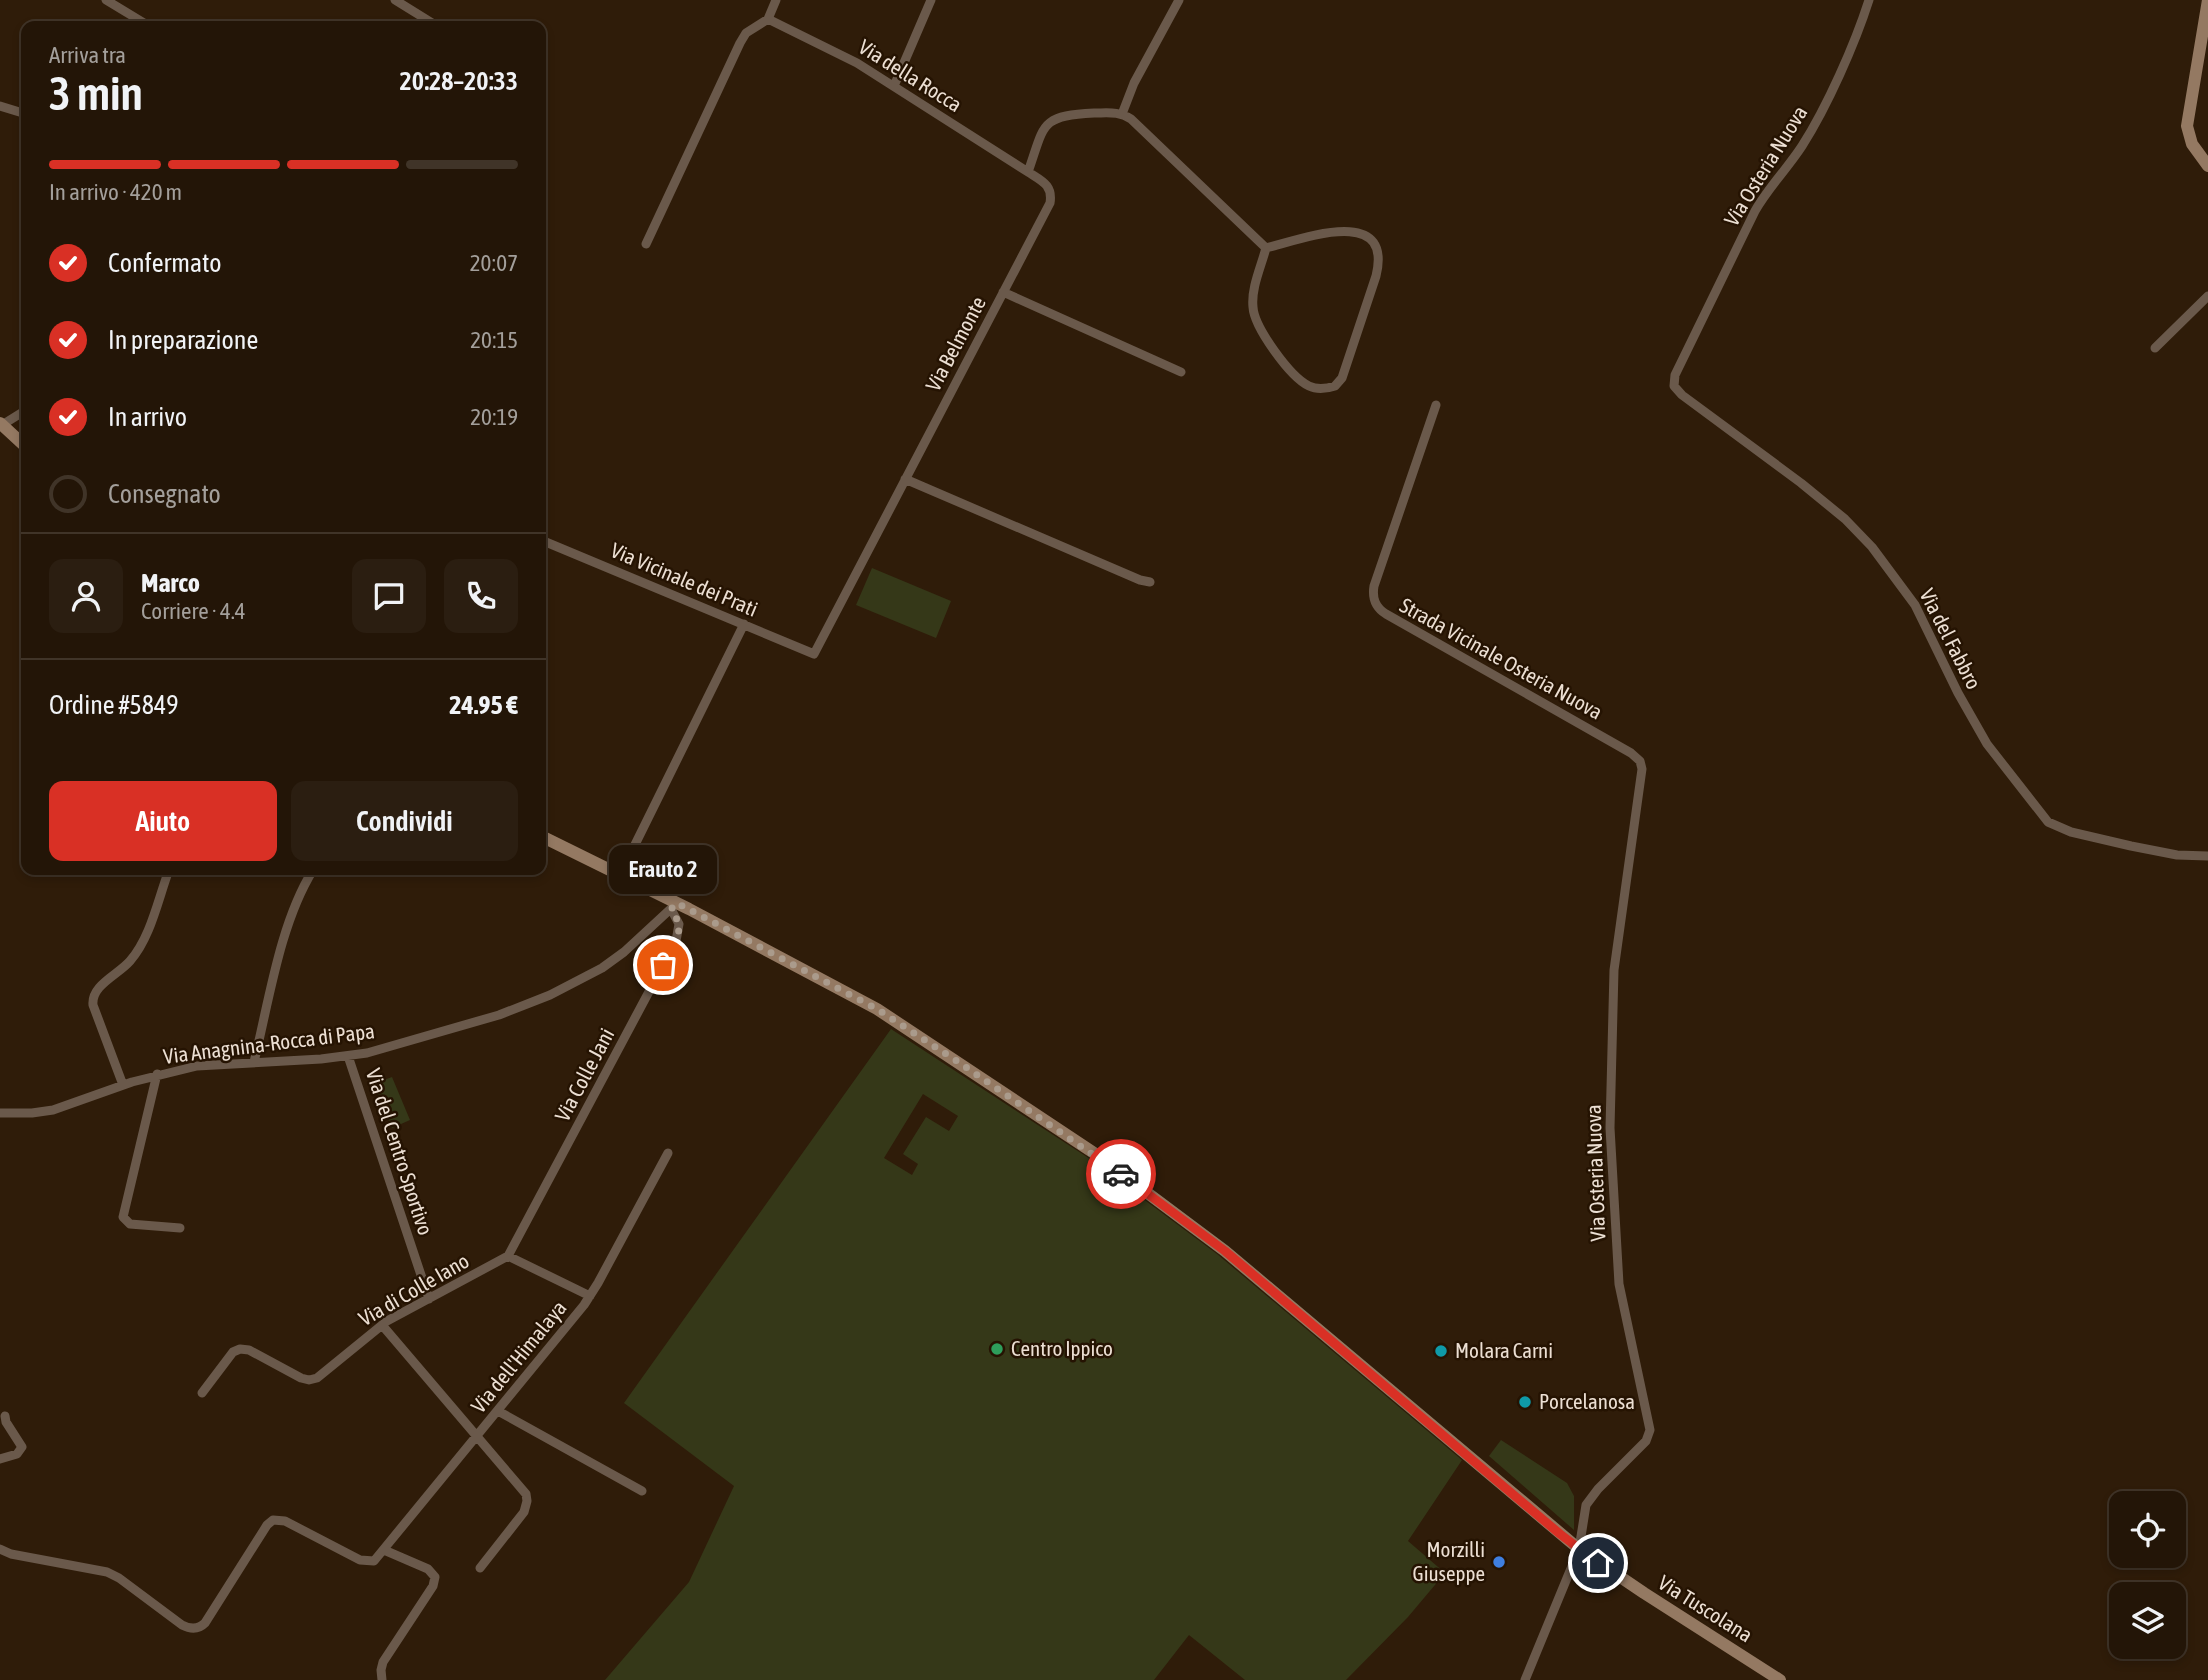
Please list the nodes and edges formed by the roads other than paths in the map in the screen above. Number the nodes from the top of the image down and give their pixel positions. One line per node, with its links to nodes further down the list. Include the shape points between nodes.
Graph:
1 (106, 0): 9 (street)
2 (395, 0): 10 (street)
3 (776, 0): 8 (street)
4 (931, 0): 11 (street)
5 (1179, 0): 14 (street)
6 (1869, 0): 23 (street, Via Osteria Nuova, via 1813,127 1755,211 1675,375)
7 (2208, 0): 15 (main road, via 2188,126 2192,144)
8 (768, 19): 11 (street, Via della Rocca); 17 (street, via 740,43)
9 (141, 21)
10 (430, 21)
11 (894, 86): 16 (street, Via della Rocca)
12 (0, 106): 13 (street)
13 (21, 112)
14 (1122, 114): 16 (street, via 1064,115 1052,120 1042,131); 18 (street)
15 (2208, 166)
16 (1028, 172): 19 (street, Via Belmonte, via 1047,185 1051,200)
17 (646, 244)
18 (1266, 248): 18 (street, via 1252,300 1258,325 1303,381 1318,388 1335,386 1342,378 1377,272 1374,245 1356,232 1335,230)
19 (1003, 292): 22 (street); 28 (street, Via Belmonte)
20 (2208, 296): 21 (street)
21 (2155, 348)
22 (1181, 372)
23 (1674, 386): 35 (street, Via del Fabbro, via 1801,483 1872,547 1915,606 1987,744 2048,821 2066,831 2118,844)
24 (1436, 405): 33 (street, Strada Vicinale Osteria Nuova, via 1374,586 1377,607 1631,753)
25 (21, 413): 26 (street)
26 (1, 424): 27 (main road)
27 (21, 442)
28 (905, 479): 30 (street); 32 (street, Via Belmonte)
29 (546, 542): 31 (street, Via Vicinale dei Prati)
30 (1150, 582)
31 (744, 624): 32 (street, Via Vicinale dei Prati); 38 (street)
32 (814, 654)
33 (1642, 769): 58 (street, Via Osteria Nuova, via 1614,970 1610,1128 1619,1284 1650,1430 1646,1441 1590,1500 1583,1515)
34 (546, 838): 38 (main road, Via Tuscolana)
35 (2208, 856)
36 (167, 875): 43 (street, via 138,950 93,996)
37 (310, 875): 41 (street, via 288,924)
38 (620, 875): 39 (main road, Via Tuscolana)
39 (674, 906): 40 (street, Via Anagnina-Rocca di Papa, via 608,964 550,995); 47 (street, Via Colle Jani, via 679,924 676,941); 58 (main road, Via Tuscolana, via 877,1009 1094,1153 1225,1251)
40 (348, 1056): 41 (street, Via Anagnina-Rocca di Papa); 49 (street, Via del Centro Sportivo)
41 (254, 1062): 42 (street, Via Anagnina-Rocca di Papa)
42 (157, 1074): 43 (street, Via Anagnina-Rocca di Papa); 46 (street, via 123,1217 130,1224)
43 (122, 1085): 44 (street, Via Anagnina-Rocca di Papa, via 47,1112)
44 (0, 1113)
45 (668, 1153): 48 (street, Via dell'Himalaya)
46 (180, 1228)
47 (508, 1256): 48 (street); 49 (street, Via di Colle Iano)
48 (590, 1296): 52 (street, Via dell'Himalaya)
49 (429, 1299): 50 (street, Via di Colle Iano)
50 (382, 1325): 51 (street, Via di Colle Iano, via 316,1379 301,1378 251,1351 237,1349); 54 (street)
51 (202, 1393)
52 (498, 1410): 54 (street, Via dell'Himalaya); 56 (street)
53 (5, 1416): 55 (street, via 22,1450)
54 (477, 1437): 59 (street, Via dell'Himalaya); 60 (street, via 522,1489 527,1502 523,1514)
55 (0, 1459)
56 (642, 1491)
57 (0, 1549): 59 (street, Via dell'Himalaya, via 111,1573 182,1625 193,1628 205,1623 273,1520 285,1521 357,1559 369,1562)
58 (1579, 1549): 62 (street); 63 (main road, Via Tuscolana)
59 (384, 1550): 61 (street, via 428,1569 435,1580 383,1662)
60 (480, 1568)
61 (382, 1680)
62 (1525, 1680)
63 (1780, 1680)

